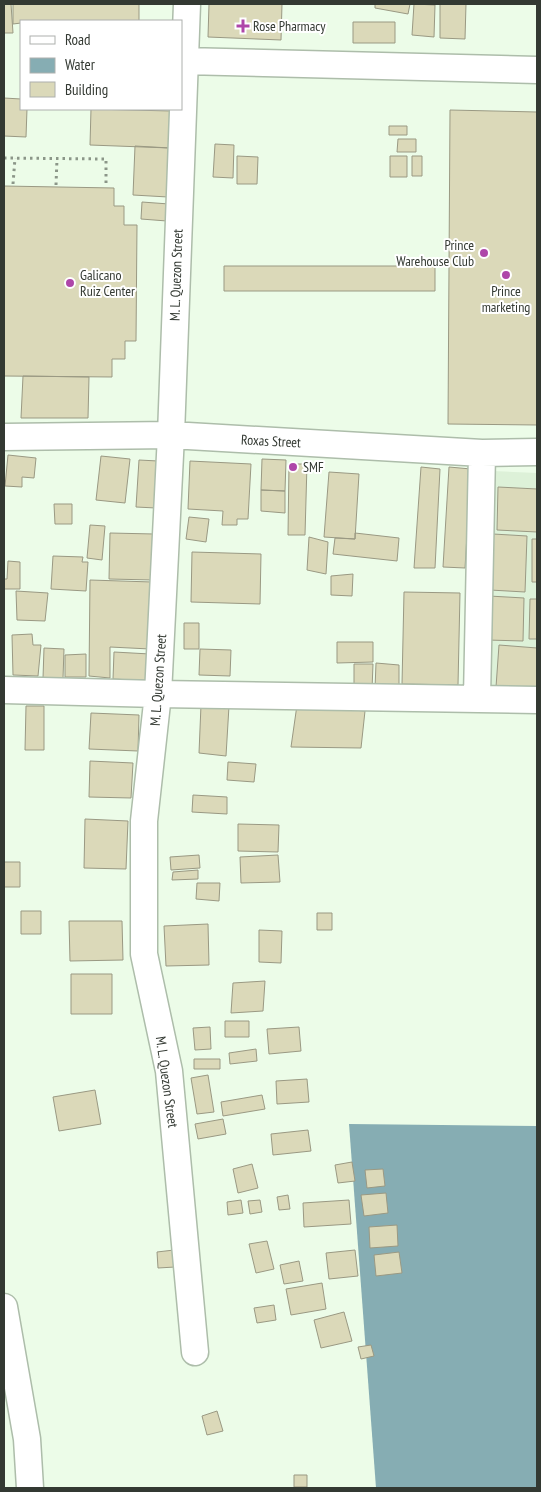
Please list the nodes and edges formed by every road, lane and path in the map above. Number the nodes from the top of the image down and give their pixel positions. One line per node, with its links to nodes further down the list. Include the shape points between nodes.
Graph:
1 (187, 4): 2 (street, M. L. Quezon Street)
2 (184, 61): 3 (street); 10 (street, M. L. Quezon Street)
3 (537, 70)
4 (4, 158): 5 (path)
5 (15, 158): 6 (path); 7 (path)
6 (57, 159): 8 (path, via 106,160); 9 (path)
7 (13, 184)
8 (106, 184)
9 (56, 185)
10 (171, 435): 11 (street, Roxas Street); 13 (street, Roxas Street); 15 (street, M. L. Quezon Street)
11 (4, 438)
12 (537, 452): 13 (street, Roxas Street)
13 (482, 453): 16 (street)
14 (4, 690): 15 (street)
15 (158, 694): 16 (street); 19 (street, M. L. Quezon Street, via 144,821 144,954 169,1072)
16 (477, 698): 17 (street)
17 (537, 700)
18 (4, 1307): 20 (street, via 27,1439)
19 (195, 1352)
20 (30, 1488)

